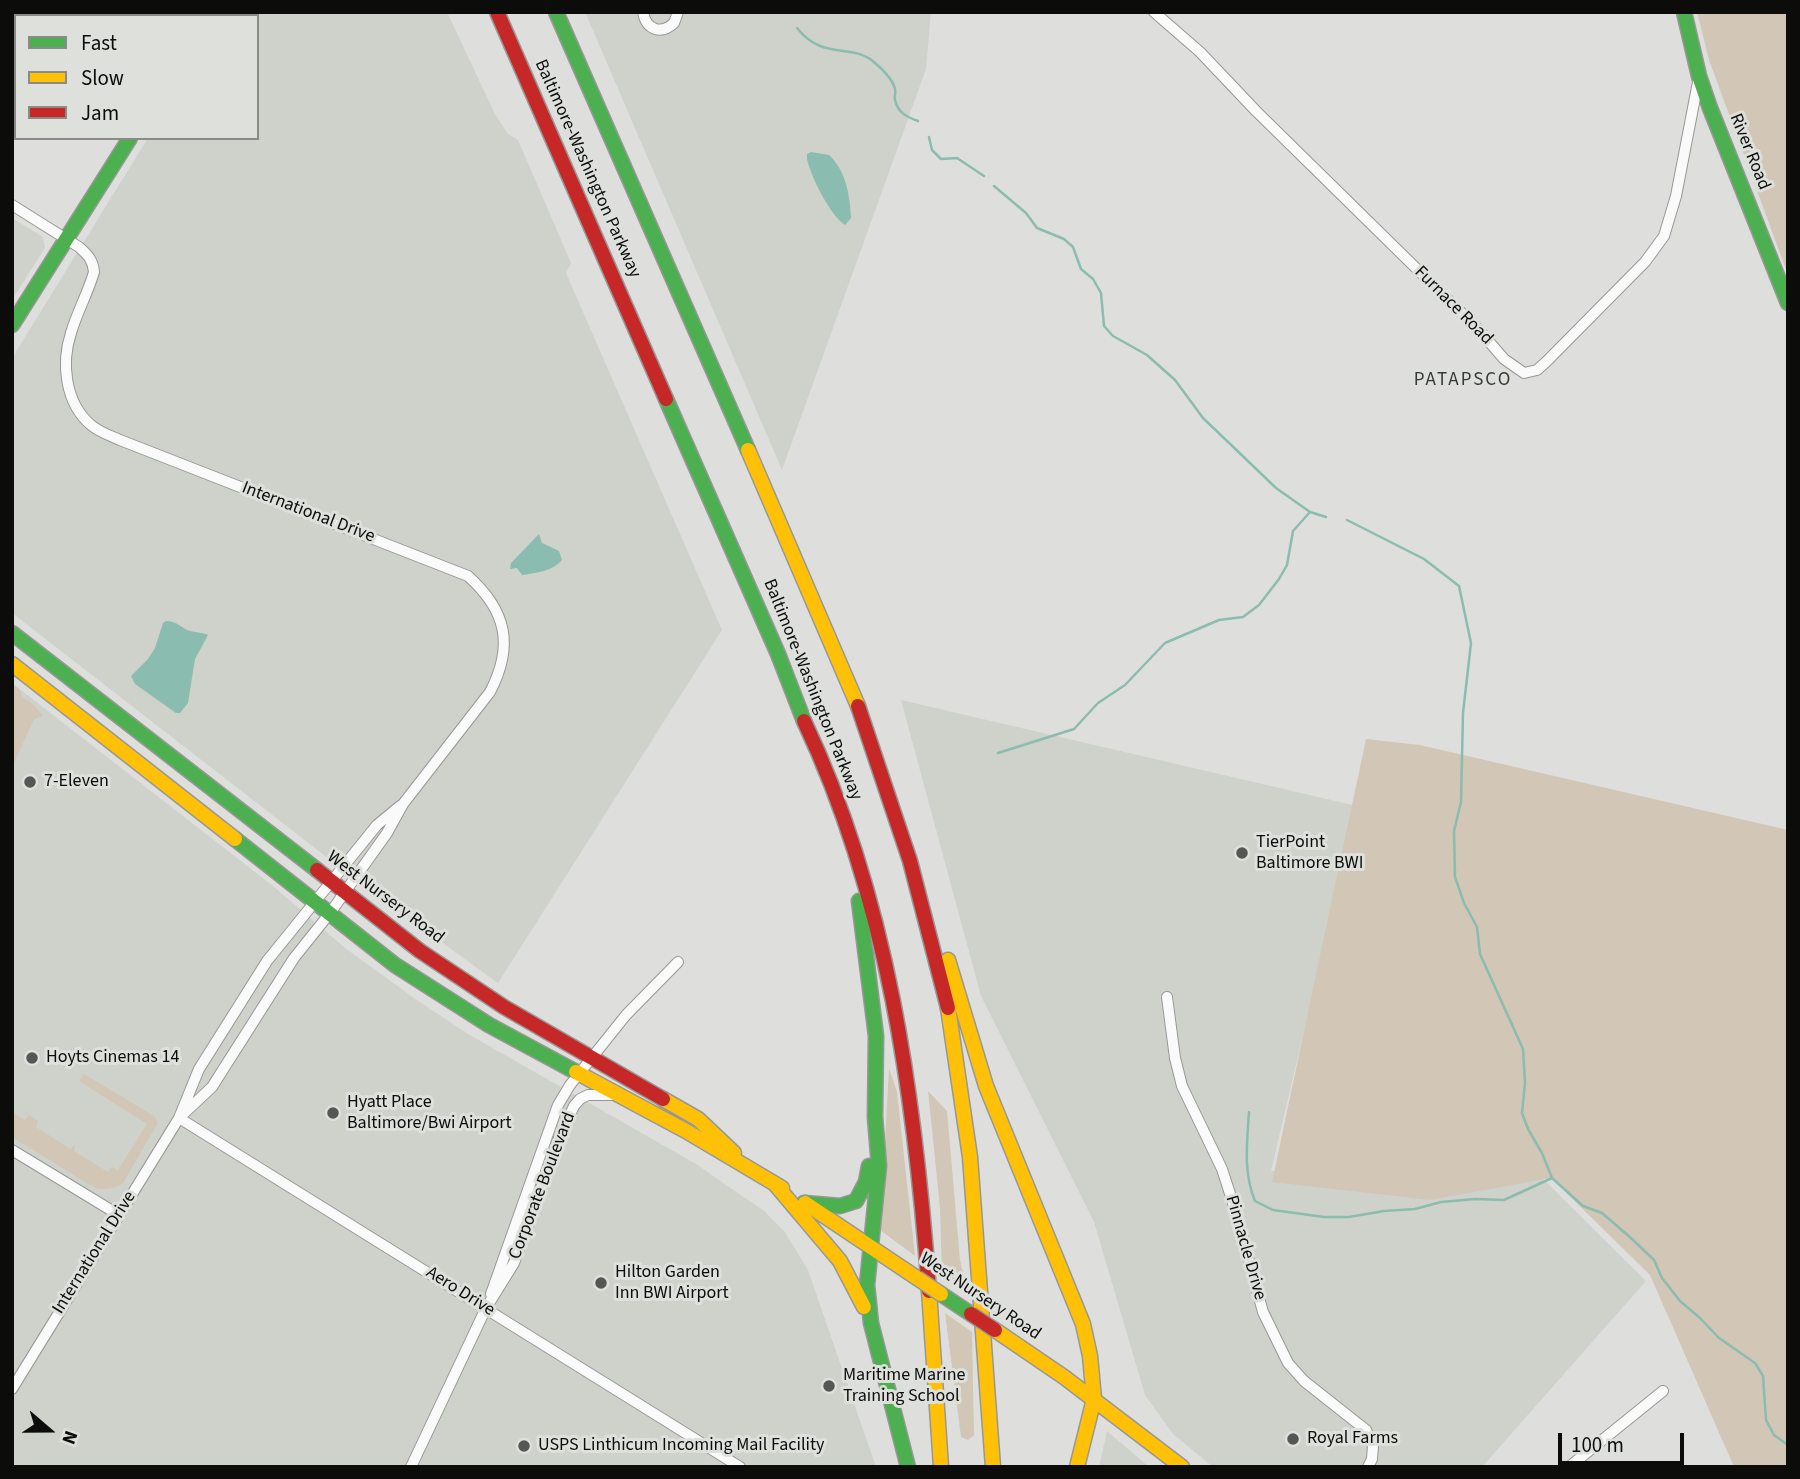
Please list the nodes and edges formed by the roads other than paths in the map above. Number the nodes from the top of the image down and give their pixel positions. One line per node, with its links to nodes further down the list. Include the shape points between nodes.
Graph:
1 (497, 12): 17 (main road, Baltimore-Washington Parkway, via 755,599)
2 (548, 12): 9 (main road)
3 (556, 12): 9 (main road, Baltimore-Washington Parkway)
4 (643, 12): 5 (street, via 647,24 660,30 674,23)
5 (678, 12)
6 (1154, 12): 8 (street, Furnace Road, via 1200,52 1504,359 1524,373 1546,362 1645,262 1664,236)
7 (1684, 12): 8 (main road, River Road)
8 (1699, 76): 13 (main road, River Road)
9 (590, 91): 18 (main road, Baltimore-Washington Parkway, via 845,673)
10 (129, 140): 12 (main road)
11 (12, 205): 12 (street, International Drive)
12 (66, 239): 14 (main road); 19 (street, International Drive, via 89,255 94,272 65,362 70,391 91,425 450,568 468,576 492,602 505,639 500,673)
13 (1788, 303)
14 (12, 325)
15 (12, 633): 20 (main road, West Nursery Road)
16 (12, 664): 22 (main road, West Nursery Road)
17 (804, 721): 29 (main road, via 858,898 876,1035); 46 (main road, Baltimore-Washington Parkway, via 827,770 856,856 902,1050 922,1198)
18 (884, 775): 42 (main road, via 913,842 986,1086 1083,1324); 47 (main road, Baltimore-Washington Parkway, via 928,919 958,1065 975,1203)
19 (403, 804): 20 (street, International Drive, via 377,825); 21 (street, International Drive)
20 (330, 881): 21 (main road, West Nursery Road); 22 (street, International Drive)
21 (345, 893): 23 (street, International Drive); 26 (main road, West Nursery Road, via 456,976)
22 (314, 901): 23 (main road, West Nursery Road); 30 (street, International Drive, via 267,961 206,1058)
23 (330, 914): 27 (main road, West Nursery Road, via 441,997); 30 (street, International Drive, via 294,958 212,1087)
24 (678, 962): 26 (street, Corporate Boulevard, via 626,1015)
25 (1167, 997): 50 (street, Pinnacle Drive, via 1182,1086 1222,1169 1263,1312 1288,1363 1366,1430 1373,1446)
26 (593, 1058): 27 (street, Corporate Boulevard); 31 (main road, West Nursery Road)
27 (579, 1075): 28 (main road, West Nursery Road); 31 (main road, via 596,1073 678,1120); 38 (street, Corporate Boulevard, via 558,1105 545,1137)
28 (619, 1096): 33 (main road, West Nursery Road); 38 (street, Corporate Boulevard, via 588,1095 574,1106 514,1263)
29 (875, 1117): 35 (main road, via 868,1179 856,1202 846,1207); 37 (main road, via 878,1166)
30 (179, 1118): 36 (street, International Drive); 38 (street, Aero Drive)
31 (698, 1119): 33 (main road, West Nursery Road)
32 (12, 1150): 36 (street)
33 (750, 1168): 34 (main road, West Nursery Road)
34 (775, 1184): 35 (main road, West Nursery Road); 39 (main road, via 839,1261)
35 (804, 1203): 37 (main road, West Nursery Road)
36 (119, 1215): 40 (street, International Drive)
37 (870, 1247): 39 (main road); 42 (main road, West Nursery Road, bridge)
38 (486, 1308): 43 (street, Corporate Boulevard); 44 (street, Aero Drive)
39 (871, 1323): 45 (main road)
40 (12, 1389)
41 (1663, 1391): 51 (street)
42 (1094, 1399): 48 (main road); 49 (main road, West Nursery Road)
43 (411, 1467)
44 (740, 1467)
45 (908, 1467)
46 (941, 1467)
47 (993, 1467)
48 (1077, 1467)
49 (1182, 1467)
50 (1368, 1467)
51 (1569, 1467)

